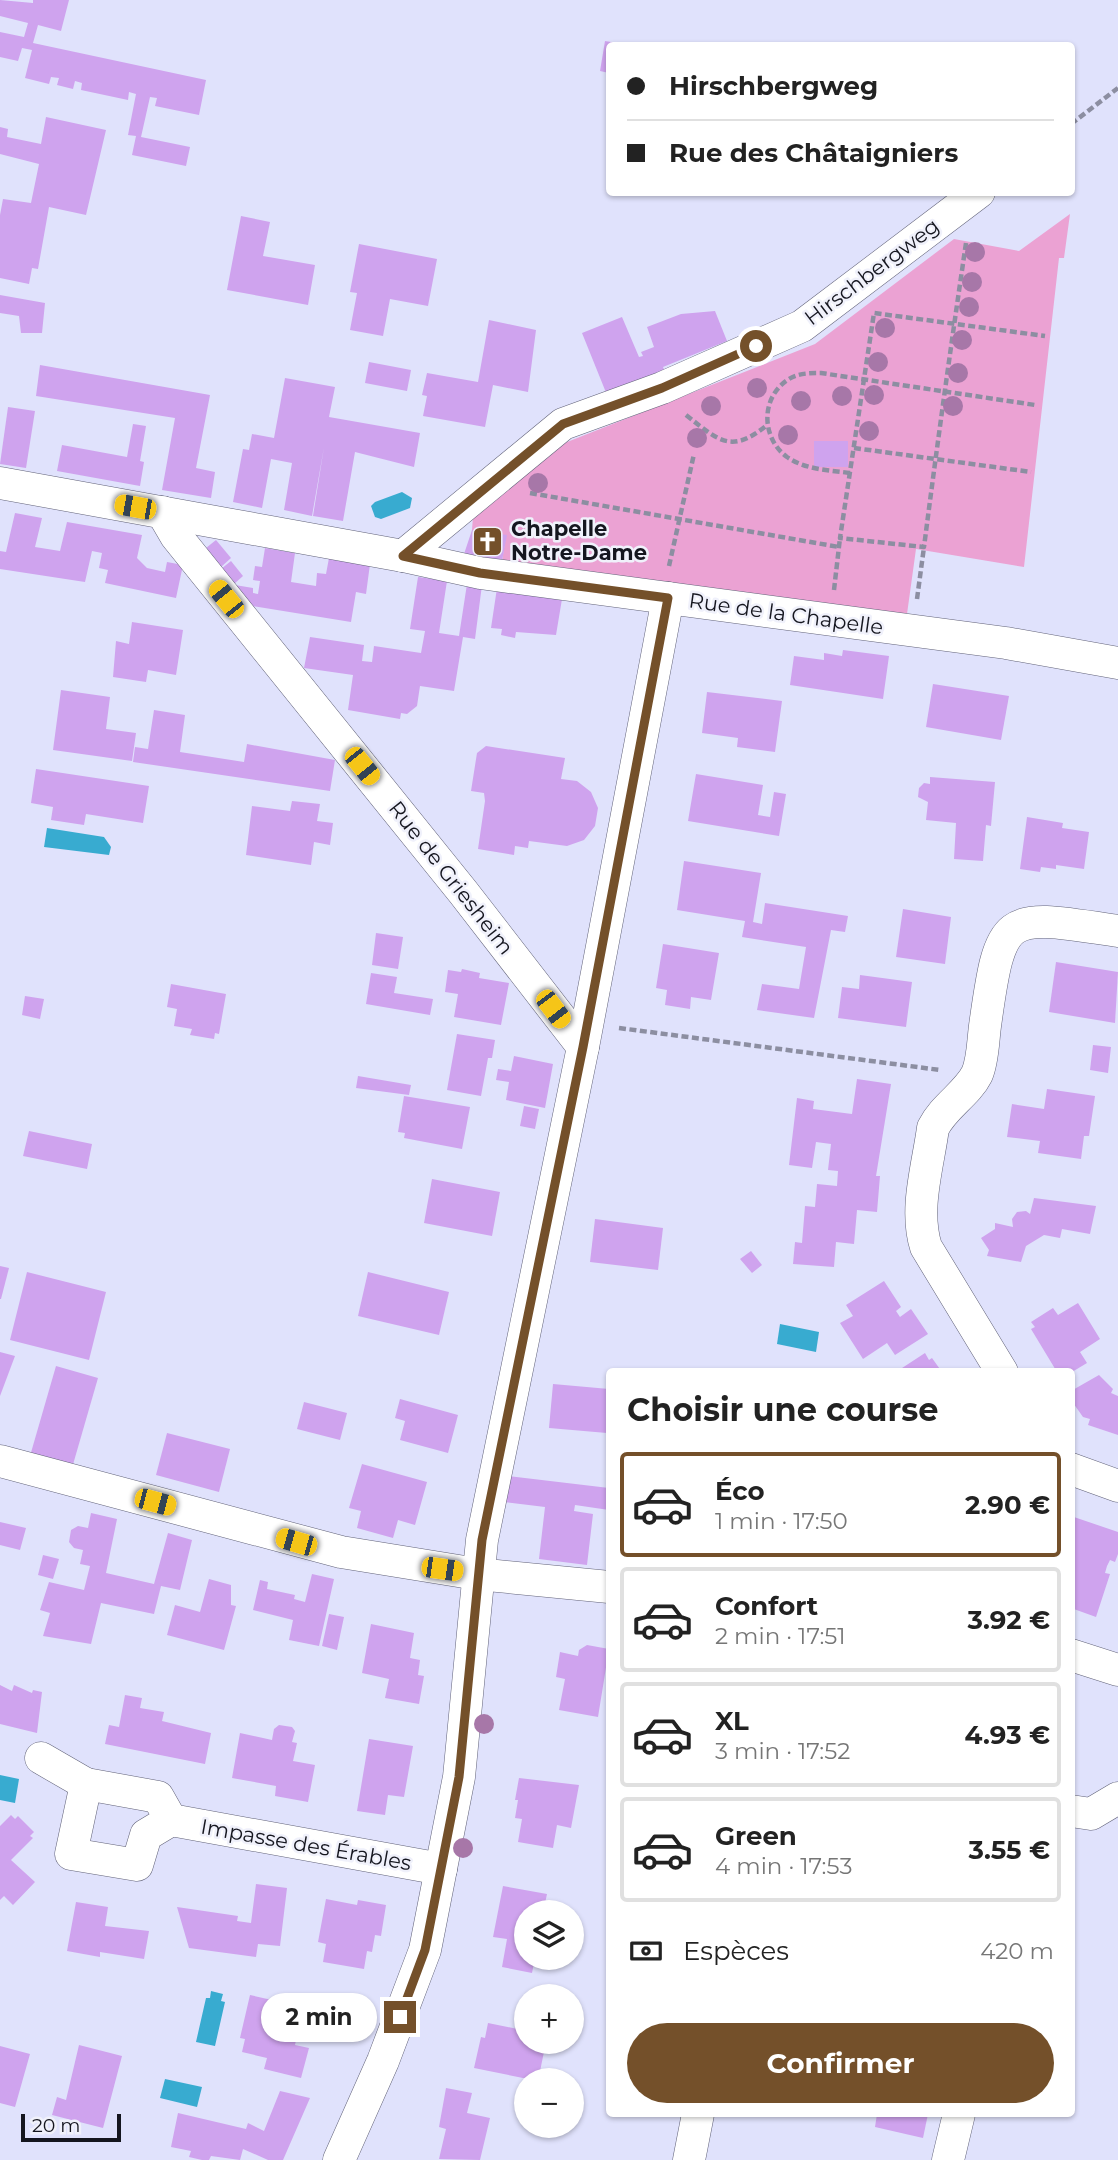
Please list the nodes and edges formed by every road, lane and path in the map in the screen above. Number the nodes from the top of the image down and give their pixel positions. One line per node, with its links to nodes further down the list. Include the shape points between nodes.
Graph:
1 (1118, 88): 2 (path)
2 (1075, 121)
3 (968, 201): 4 (path); 16 (street, Hirschbergweg, via 802,326 662,388 563,424)
4 (954, 323): 5 (path); 6 (path, via 874,313); 7 (path)
5 (1045, 336)
6 (864, 379): 7 (path); 10 (path, via 821,373 790,378 771,399); 11 (path)
7 (944, 390): 8 (path); 13 (path)
8 (1035, 405)
9 (686, 415): 10 (path, via 723,442 752,437)
10 (767, 425): 15 (path, via 787,457 809,468)
11 (854, 448): 13 (path); 15 (path)
12 (694, 454): 19 (path)
13 (935, 458): 14 (path); 22 (path)
14 (1031, 472)
15 (850, 473): 20 (path)
16 (492, 481): 19 (path, via 507,489); 23 (street, Hirschbergweg)
17 (0, 484): 18 (street, Rue de la Chapelle)
18 (162, 512): 23 (street, Rue de la Chapelle); 29 (street, Rue de Griesheim, via 176,536 463,892)
19 (679, 520): 21 (path); 24 (path, via 666,582)
20 (840, 538): 21 (path); 22 (path)
21 (839, 547): 25 (path)
22 (924, 548): 26 (path)
23 (403, 556): 24 (street, Rue de la Chapelle, via 480,573)
24 (668, 598): 26 (street, Rue de la Chapelle); 29 (street)
25 (833, 598)
26 (913, 631): 27 (street, Rue de la Chapelle)
27 (1118, 663)
28 (1118, 931): 30 (street, via 1040,921 1015,926 1007,933 994,961)
29 (585, 1035): 30 (path); 35 (street)
30 (977, 1075): 31 (street, via 933,1128 921,1231 926,1247)
31 (1000, 1368)
32 (0, 1461): 35 (street, via 307,1544)
33 (1075, 1470): 34 (street)
34 (1118, 1486)
35 (477, 1574): 36 (street); 44 (street, via 459,1777)
36 (606, 1587)
37 (1075, 1657): 38 (street)
38 (1118, 1670)
39 (41, 1758): 40 (street, Impasse des Érables)
40 (86, 1784): 43 (street, Impasse des Érables, via 158,1797); 43 (street, Impasse des Érables, via 72,1854 137,1865 146,1835)
41 (1118, 1798): 42 (street, via 1091,1814)
42 (1075, 1812)
43 (171, 1820): 44 (street, Impasse des Érables)
44 (440, 1869): 47 (street, via 425,1950)
45 (697, 2117): 48 (street)
46 (958, 2117): 49 (street)
47 (339, 2160)
48 (689, 2160)
49 (948, 2160)

